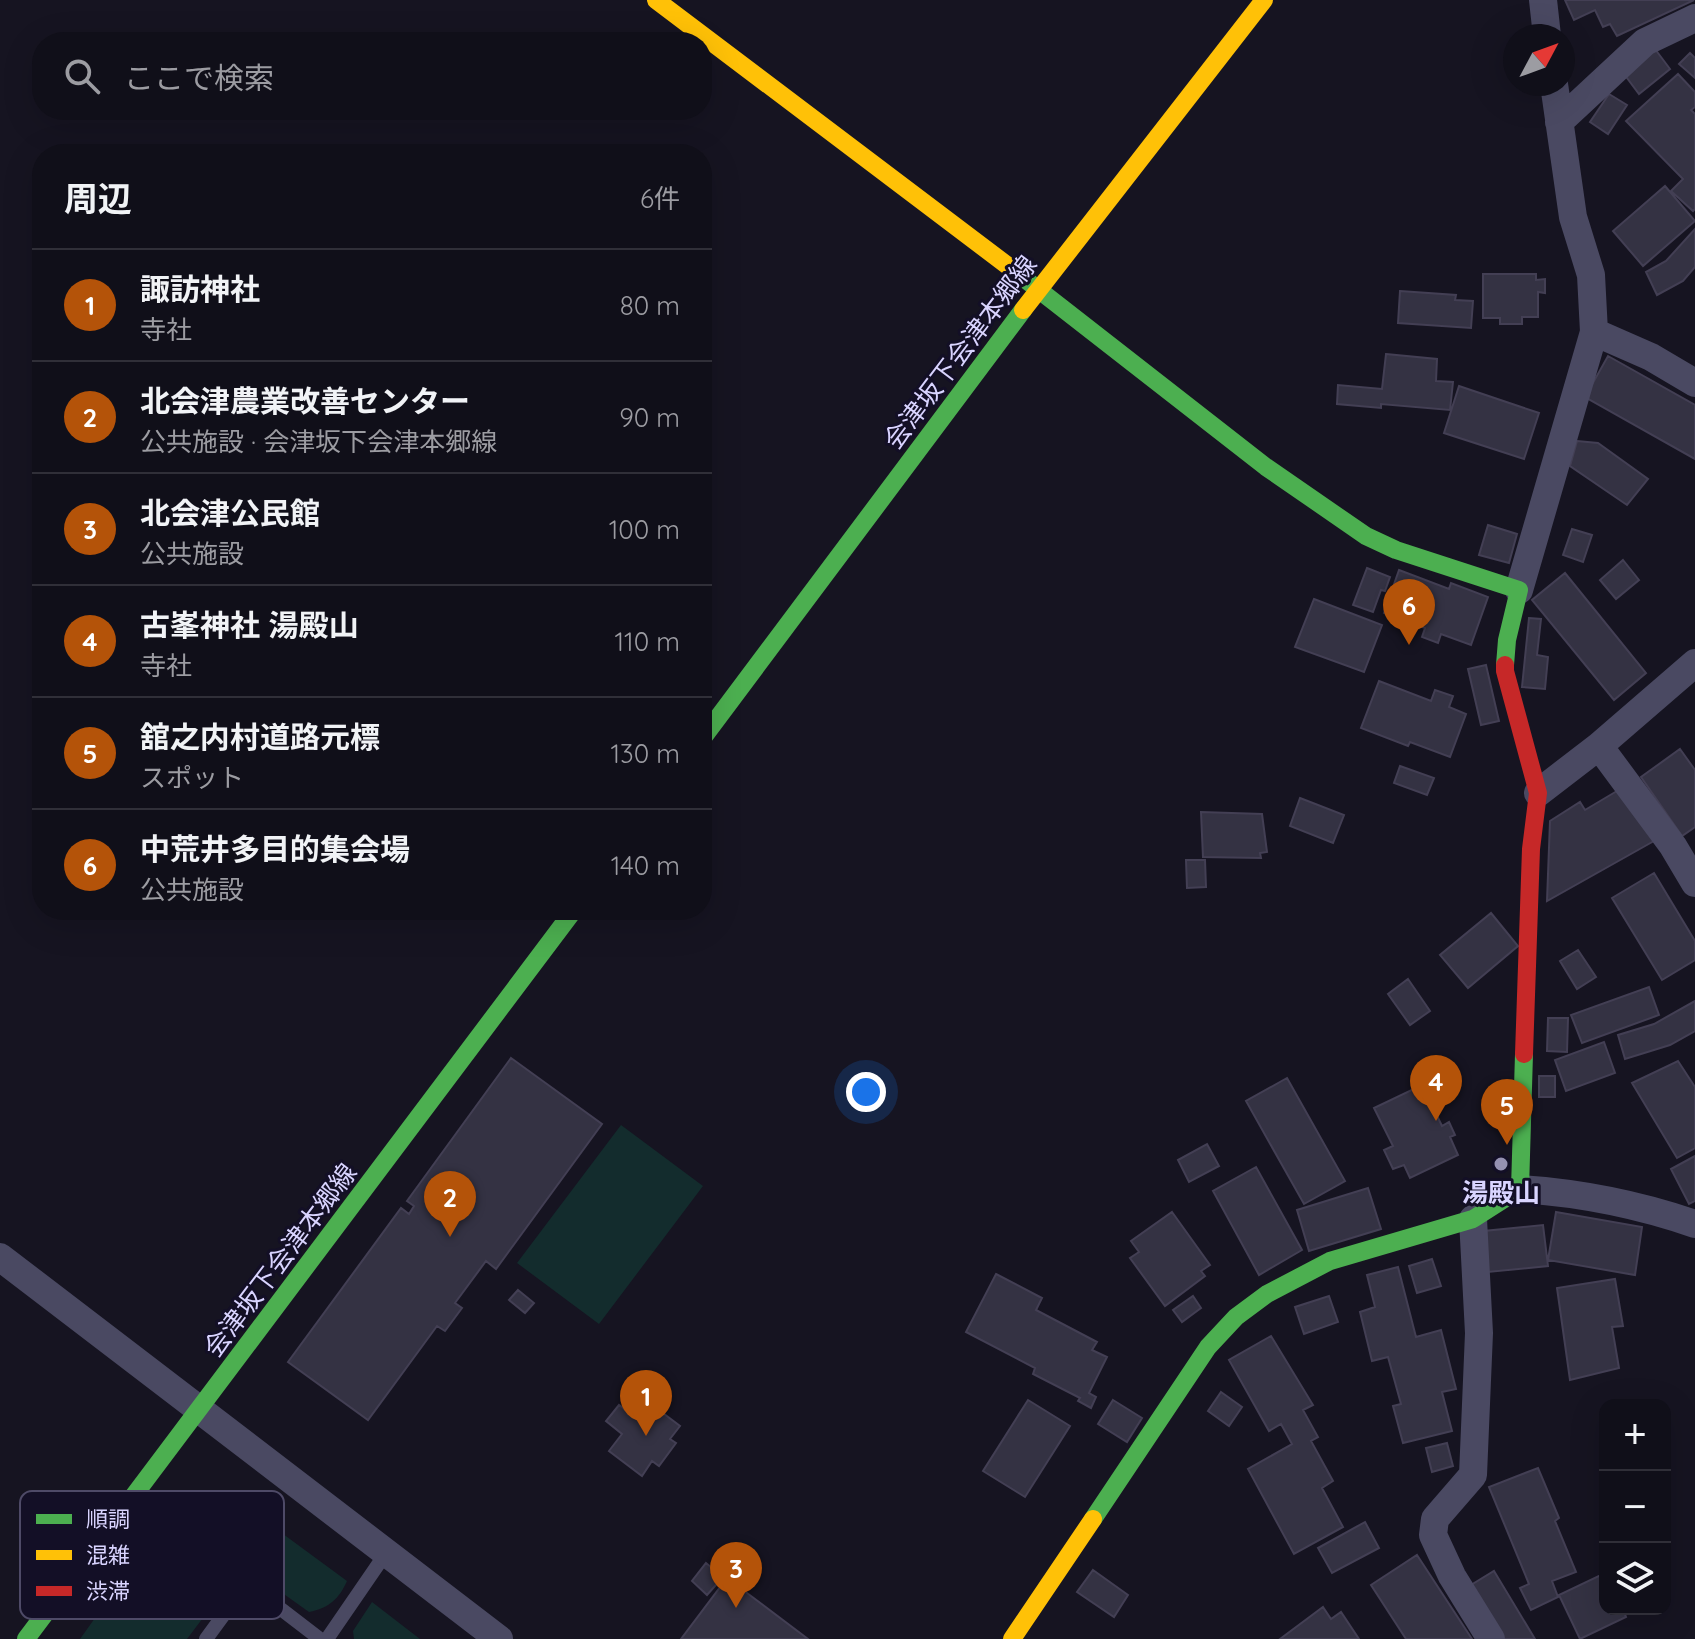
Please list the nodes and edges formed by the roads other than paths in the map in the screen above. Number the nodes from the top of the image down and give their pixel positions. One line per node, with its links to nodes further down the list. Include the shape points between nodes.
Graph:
1 (656, 0): 6 (street)
2 (1264, 0): 10 (street, 会津坂下会津本郷線)
3 (1543, 0): 5 (street)
4 (1695, 18): 9 (street, via 1645,42)
5 (1546, 24)
6 (698, 32)
7 (712, 42): 10 (street)
8 (1556, 96): 9 (street)
9 (1559, 122): 11 (street, via 1573,217 1591,275)
10 (1039, 289): 13 (street, via 1266,467 1366,536); 15 (street, 会津坂下会津本郷線)
11 (1594, 332): 12 (street); 13 (street)
12 (1695, 383)
13 (1519, 590): 17 (street, via 1505,671)
14 (1695, 663): 16 (street)
15 (712, 726)
16 (1599, 746): 17 (street); 18 (street)
17 (1538, 793): 20 (street, via 1531,849)
18 (1695, 883)
19 (567, 920): 24 (street, 会津坂下会津本郷線)
20 (1520, 1189): 21 (street); 22 (street, via 1644,1206)
21 (1473, 1219): 35 (street, via 1330,1261 1236,1317 1208,1347); 36 (street, via 1479,1333 1473,1475 1435,1519 1433,1535)
22 (1695, 1224)
23 (0, 1257): 24 (street)
24 (201, 1409): 25 (street, 会津坂下会津本郷線); 26 (street)
25 (139, 1491)
26 (386, 1553): 33 (lane); 34 (street)
27 (284, 1611): 32 (lane)
28 (41, 1619): 30 (street, 会津坂下会津本郷線)
29 (221, 1619): 31 (lane)
30 (26, 1639)
31 (206, 1639)
32 (320, 1639)
33 (327, 1639)
34 (499, 1639)
35 (1012, 1639)
36 (1491, 1639)

